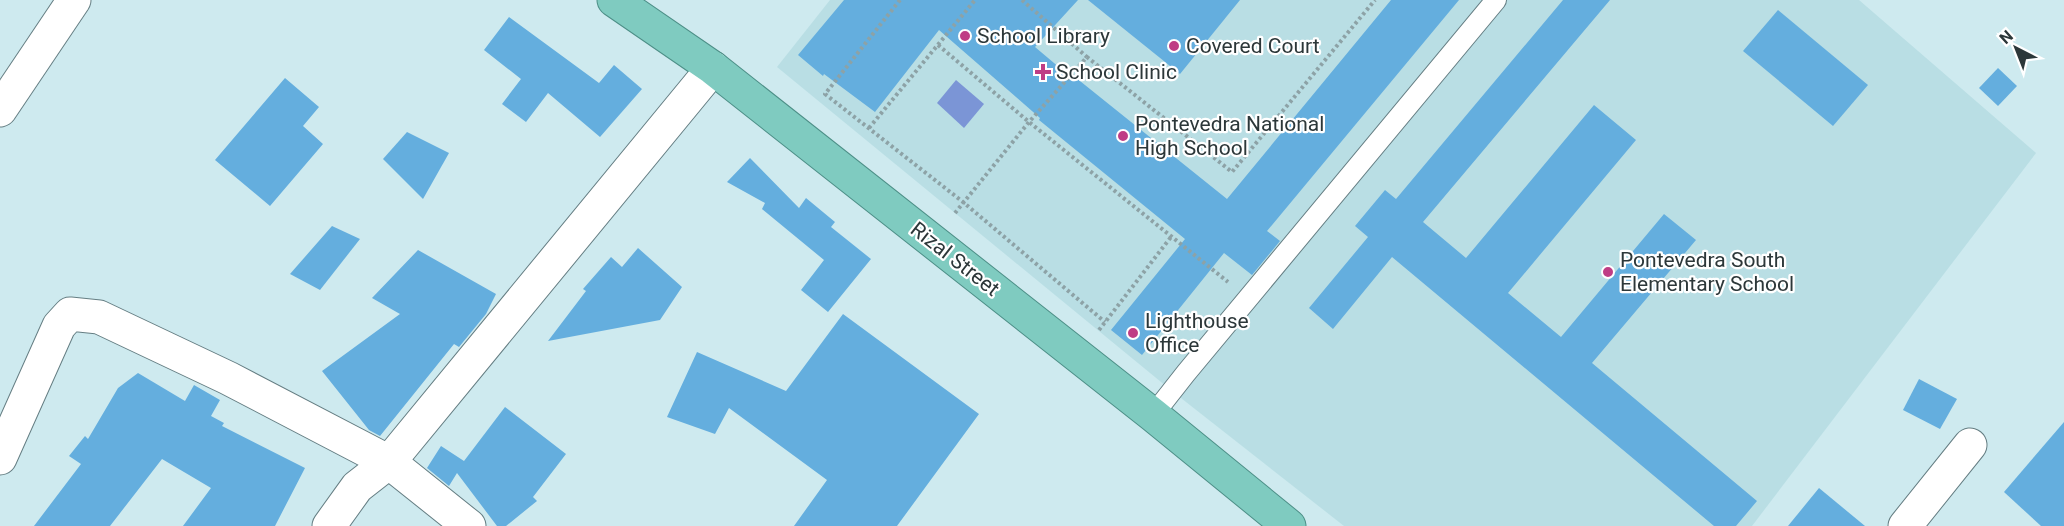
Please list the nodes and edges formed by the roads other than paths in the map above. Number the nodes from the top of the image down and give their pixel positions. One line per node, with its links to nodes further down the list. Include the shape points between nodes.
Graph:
1 (74, 0): 5 (street)
2 (614, 0): 4 (highway, Rizal Street)
3 (1496, 0): 6 (lane)
4 (713, 68): 6 (highway, Rizal Street); 9 (street)
5 (1, 108)
6 (1153, 415): 12 (highway, Rizal Street)
7 (1970, 445): 13 (street)
8 (0, 458): 9 (street, via 59,326 70,314 99,317 228,378)
9 (389, 462): 10 (street, via 357,487); 11 (street)
10 (329, 526)
11 (469, 526)
12 (1288, 526)
13 (1905, 526)

